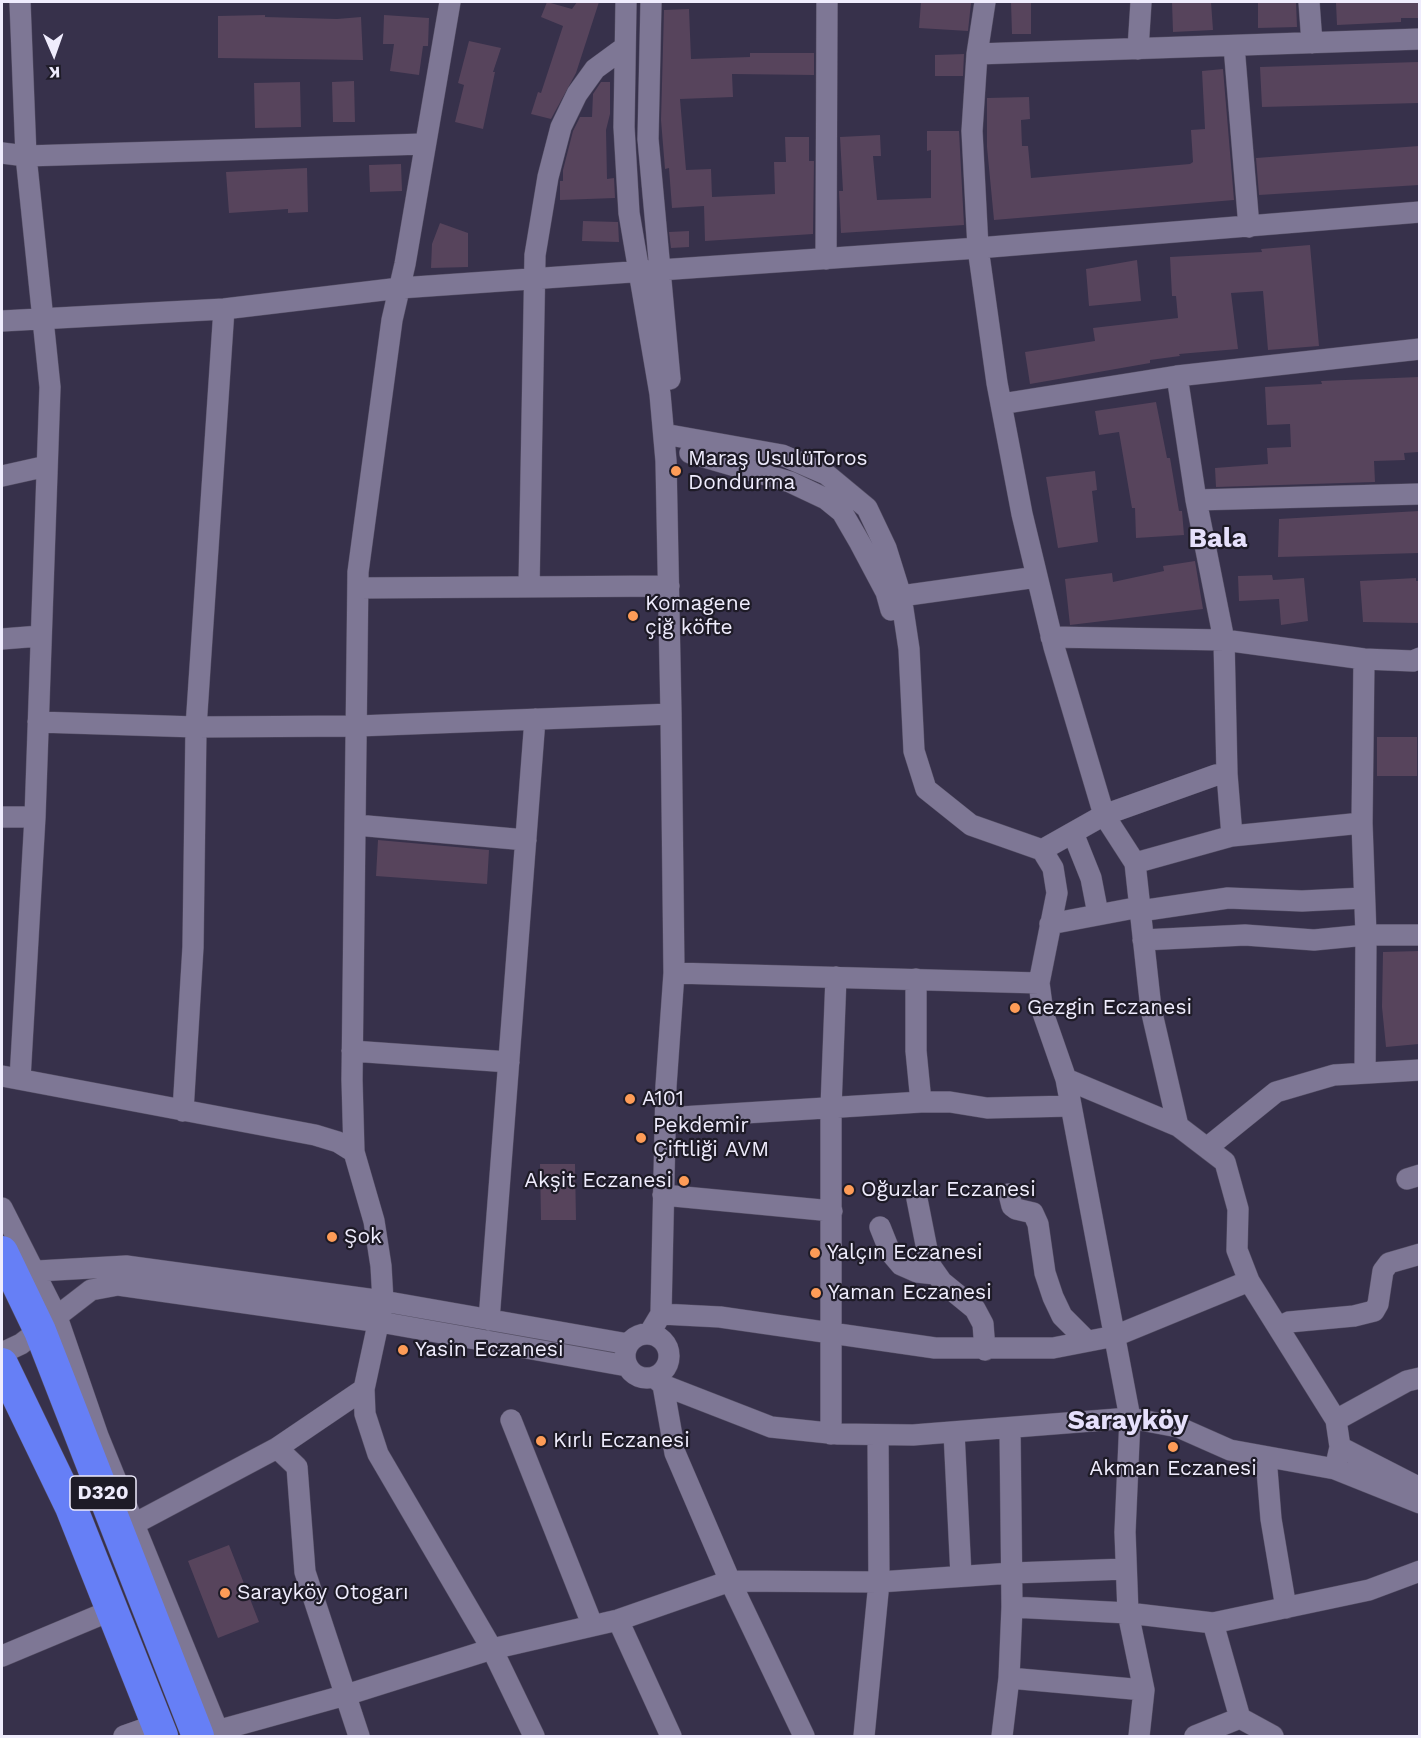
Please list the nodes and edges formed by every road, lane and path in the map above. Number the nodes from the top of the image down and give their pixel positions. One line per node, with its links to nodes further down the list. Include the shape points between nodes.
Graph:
1 (20, 2): 17 (street)
2 (450, 2): 15 (street)
3 (626, 2): 11 (street)
4 (651, 2): 22 (street, via 648,139)
5 (827, 2): 21 (street)
6 (985, 2): 14 (street)
7 (1141, 2): 13 (street)
8 (1309, 2): 10 (street)
9 (1419, 39): 10 (street)
10 (1312, 43): 12 (street)
11 (626, 46): 23 (street, via 624,127 629,213); 24 (street, via 595,69 561,127 535,255)
12 (1234, 46): 13 (street); 19 (street)
13 (1138, 49): 14 (street)
14 (977, 54): 20 (street, via 972,131)
15 (424, 144): 17 (street); 25 (street)
16 (2, 153): 17 (street)
17 (26, 156): 27 (street)
18 (1419, 212): 19 (street)
19 (1249, 227): 20 (street)
20 (978, 249): 21 (street); 31 (street)
21 (826, 259): 22 (street)
22 (660, 270): 23 (street); 32 (street)
23 (638, 273): 24 (street); 32 (street)
24 (536, 279): 25 (street); 39 (street)
25 (400, 288): 26 (street); 40 (street, via 392,320)
26 (224, 309): 27 (street); 52 (street)
27 (42, 319): 28 (street); 33 (street, via 50,387)
28 (2, 321)
29 (1419, 348): 30 (street)
30 (1177, 376): 31 (street); 36 (street)
31 (1001, 404): 37 (street)
32 (668, 446): 38 (street); 41 (street, via 782,455 826,474 867,508 886,548); 61 (street, via 790,482 826,499 842,513 890,607 898,651 906,768 924,801 968,837 994,841)
33 (47, 466): 34 (street); 42 (street)
34 (2, 476)
35 (1419, 494): 36 (street)
36 (1196, 500): 45 (street)
37 (1037, 577): 41 (street); 43 (street)
38 (669, 586): 39 (street); 48 (street)
39 (529, 587): 40 (street)
40 (358, 588): 51 (street)
41 (901, 596): 61 (street, via 909,649 914,751 926,789 971,825)
42 (40, 636): 44 (street); 50 (street)
43 (1051, 637): 45 (street); 54 (street)
44 (2, 639)
45 (1224, 640): 47 (street); 53 (street)
46 (1419, 658): 47 (street)
47 (1364, 659): 57 (street)
48 (671, 714): 49 (street); 72 (street)
49 (535, 719): 51 (street); 62 (street)
50 (38, 722): 52 (street); 56 (street)
51 (358, 726): 52 (street); 58 (street)
52 (196, 727): 85 (street, via 193,947)
53 (1227, 774): 54 (street); 60 (street)
54 (1104, 815): 59 (street); 64 (street)
55 (2, 817): 56 (street)
56 (35, 817): 80 (street)
57 (1362, 823): 60 (street); 65 (street)
58 (356, 825): 62 (street); 76 (street)
59 (1073, 833): 63 (street); 67 (street, via 1091,878)
60 (1232, 836): 64 (street)
61 (1014, 838): 63 (street)
62 (526, 840): 77 (street)
63 (1042, 850): 68 (street, via 1053,868 1057,893)
64 (1135, 862): 66 (street)
65 (1364, 898): 66 (street, via 1228,898); 69 (street)
66 (1140, 909): 67 (street); 71 (street)
67 (1098, 914): 68 (street)
68 (1050, 924): 75 (street)
69 (1366, 935): 70 (street); 71 (street, via 1314,940 1245,934); 79 (street)
70 (1419, 935)
71 (1143, 940): 87 (street, via 1151,1009)
72 (674, 972): 73 (street); 86 (street)
73 (836, 977): 74 (street); 84 (street)
74 (916, 979): 75 (street); 82 (street)
75 (1039, 983): 81 (street, via 1043,1012)
76 (352, 1051): 77 (street); 89 (street)
77 (509, 1062): 102 (street)
78 (1419, 1070): 79 (street)
79 (1365, 1072): 88 (street, via 1334,1075 1276,1092)
80 (11, 1078): 85 (street)
81 (1066, 1079): 83 (street); 87 (street)
82 (921, 1102): 83 (street, via 987,1108); 84 (street)
83 (1071, 1106): 108 (street)
84 (831, 1107): 86 (street); 94 (street)
85 (183, 1111): 89 (street, via 315,1135)
86 (664, 1118): 91 (street)
87 (1178, 1126): 88 (street)
88 (1208, 1147): 99 (street, via 1225,1162 1238,1209 1238,1250)
89 (354, 1152): 100 (street, via 374,1221)
90 (1009, 1194): 109 (street, via 1012,1206 1033,1213 1053,1297 1062,1316)
91 (663, 1196): 94 (street); 101 (street)
92 (917, 1199): 98 (street)
93 (2, 1208): 97 (street)
94 (832, 1211): 106 (street)
95 (880, 1227): 98 (street, via 890,1252 901,1264 916,1272)
96 (1419, 1254): 105 (street, via 1389,1263 1383,1271 1374,1311 1289,1322)
97 (12, 1267): 100 (street, via 126,1266); 104 (highway, D320)
98 (935, 1274): 111 (street, via 975,1309 983,1323)
99 (1250, 1281): 105 (street); 108 (street)
100 (383, 1301): 102 (street); 103 (street)
101 (662, 1314): 106 (street, via 720,1317); 107 (street)
102 (489, 1320): 110 (street)
103 (380, 1322): 104 (street, via 118,1285 91,1290); 114 (street); 117 (street)
104 (48, 1324): 112 (street); 131 (street); 152 (highway, D320)
105 (1278, 1327): 120 (street)
106 (833, 1333): 111 (street, via 935,1348); 123 (street)
107 (649, 1334): 110 (street); 116 (street, via 664,1342 670,1358)
108 (1114, 1336): 109 (street); 118 (street)
109 (1087, 1341): 111 (street, via 1053,1348)
110 (628, 1344): 114 (street)
111 (985, 1350)
112 (2, 1353)
113 (2, 1365): 140 (highway, D320, via 71,1507)
114 (627, 1366): 116 (street, via 634,1374)
115 (1419, 1378): 120 (street)
116 (658, 1381): 123 (street, via 771,1427); 136 (street, via 675,1453)
117 (364, 1389): 126 (street); 145 (street, via 365,1414 378,1454)
118 (1130, 1418): 121 (street); 127 (street, via 1178,1427 1230,1450); 132 (street)
119 (511, 1420): 144 (street)
120 (1335, 1420): 125 (street)
121 (1010, 1429): 122 (street); 134 (street)
122 (954, 1432): 124 (street); 135 (street)
123 (831, 1434): 124 (street)
124 (878, 1435): 137 (street)
125 (1341, 1447): 128 (street); 129 (street)
126 (277, 1448): 131 (street); 149 (street, via 297,1467 305,1572)
127 (1266, 1457): 128 (street); 139 (street, via 1271,1519)
128 (1335, 1469): 130 (street)
129 (1419, 1488)
130 (1419, 1503)
131 (134, 1524): 152 (street)
132 (1126, 1569): 134 (street); 141 (street)
133 (1419, 1571): 139 (street, via 1369,1590)
134 (1011, 1573): 135 (street); 138 (street)
135 (961, 1576): 137 (street)
136 (730, 1581): 137 (street); 142 (street); 157 (street)
137 (879, 1582): 158 (street)
138 (1012, 1607): 141 (street); 147 (street)
139 (1286, 1608): 143 (street)
140 (112, 1610): 146 (street); 151 (highway, D320)
141 (1128, 1613): 143 (street); 148 (street)
142 (618, 1620): 144 (street); 156 (street)
143 (1213, 1623): 150 (street)
144 (592, 1624): 145 (street)
145 (492, 1649): 149 (street); 155 (street)
146 (2, 1656)
147 (1009, 1678): 148 (street); 159 (street)
148 (1144, 1690): 160 (street)
149 (346, 1695): 152 (street); 154 (street)
150 (1240, 1718): 161 (street); 162 (street)
151 (160, 1730): 153 (street)
152 (208, 1735)
153 (124, 1737)
154 (359, 1737)
155 (534, 1737)
156 (671, 1737)
157 (804, 1737)
158 (864, 1737)
159 (1002, 1737)
160 (1139, 1737)
161 (1195, 1737)
162 (1273, 1737)

